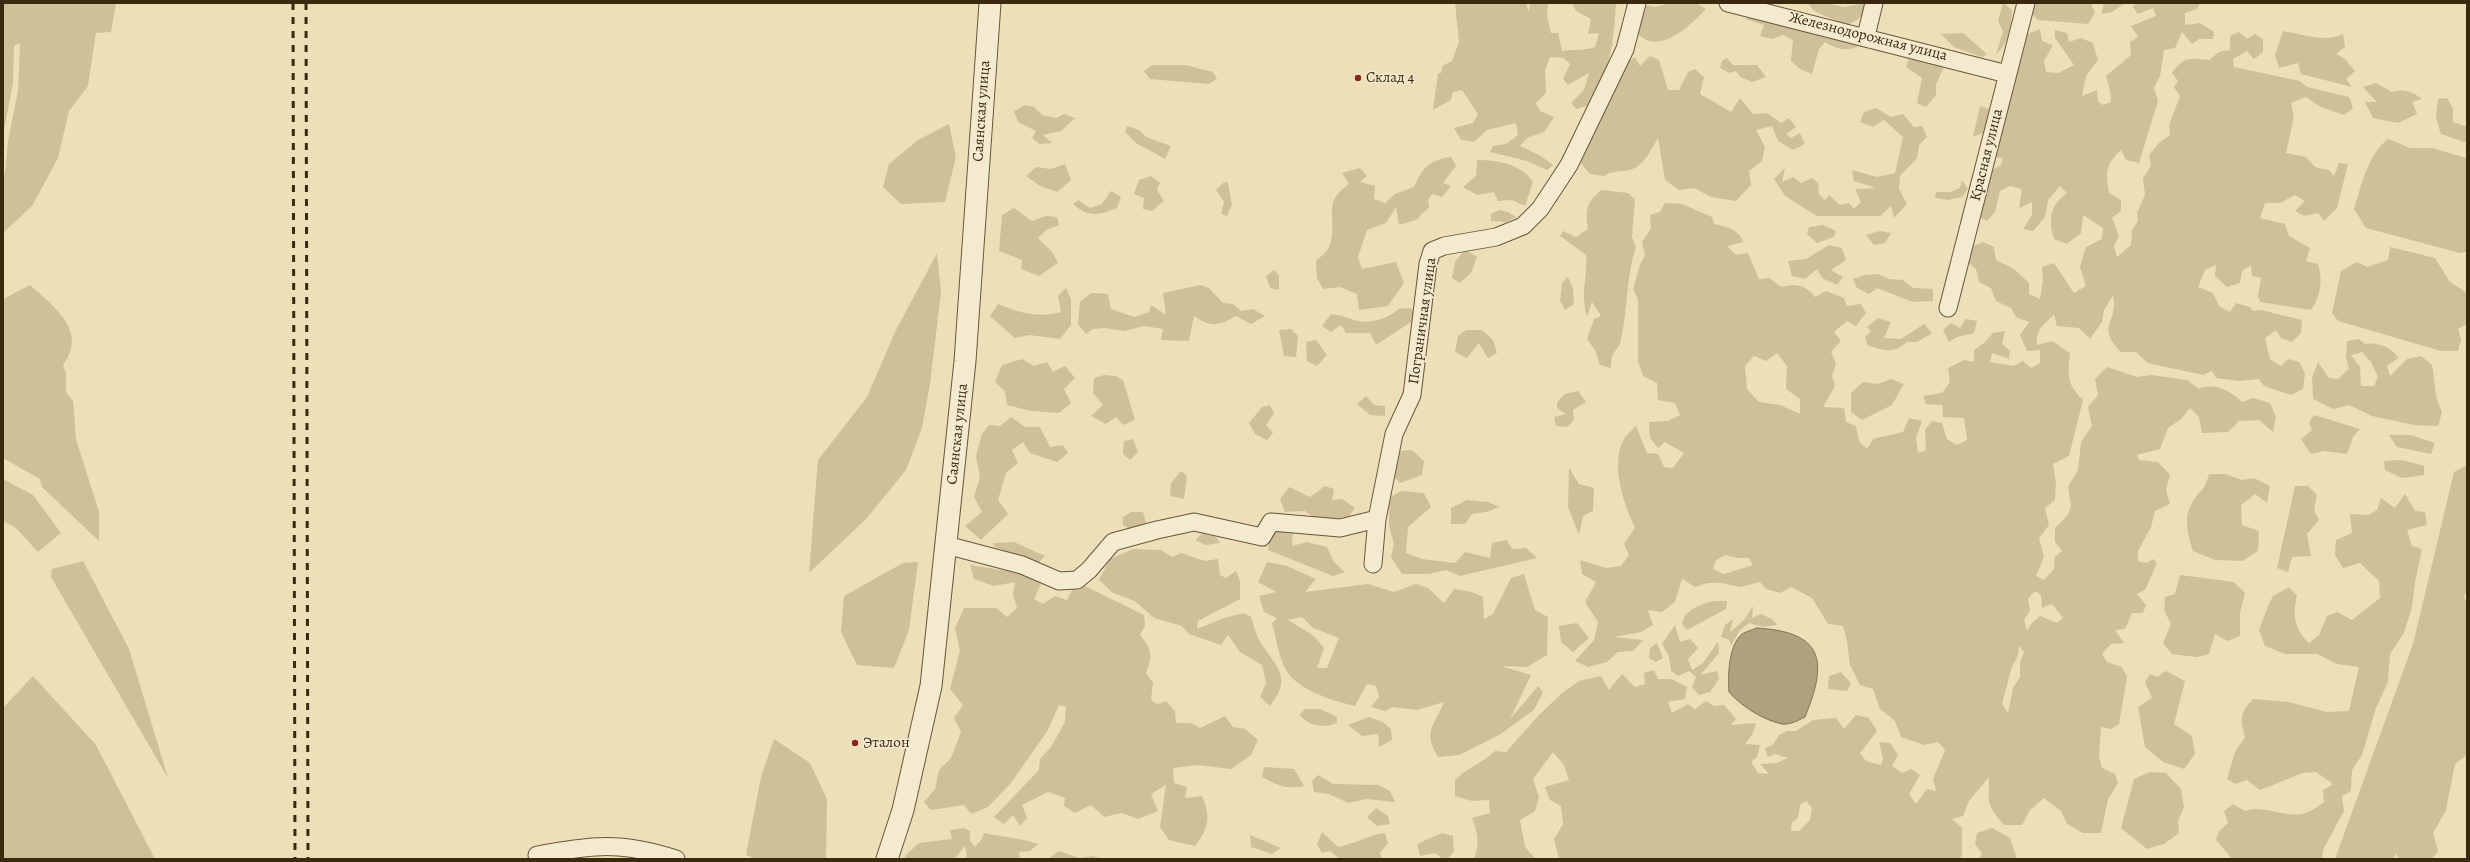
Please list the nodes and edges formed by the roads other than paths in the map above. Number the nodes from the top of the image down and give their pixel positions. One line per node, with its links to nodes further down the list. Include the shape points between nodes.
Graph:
1 (990, 3): 10 (street, Саянская улица, via 965,361)
2 (1637, 3): 9 (street, Пограничная улица, via 1625,49 1569,165 1540,209 1523,226 1496,237 1444,246 1432,251 1428,264 1412,395 1394,434)
3 (1728, 3): 6 (street, Железнодорожная улица)
4 (1874, 3): 6 (street)
5 (2026, 3): 7 (street, Красная улица)
6 (1866, 36): 7 (street, Железнодорожная улица)
7 (2007, 74): 8 (street, Красная улица)
8 (1948, 308)
9 (1377, 519): 10 (street, via 1340,528 1271,522 1262,537 1194,522 1113,542 1077,580 1059,581 1022,565); 11 (street, Пограничная улица)
10 (946, 545): 14 (street, Саянская улица, via 929,701 904,810)
11 (1374, 564)
12 (537, 855): 13 (street, via 604,845 632,847)
13 (676, 859)
14 (887, 859)

